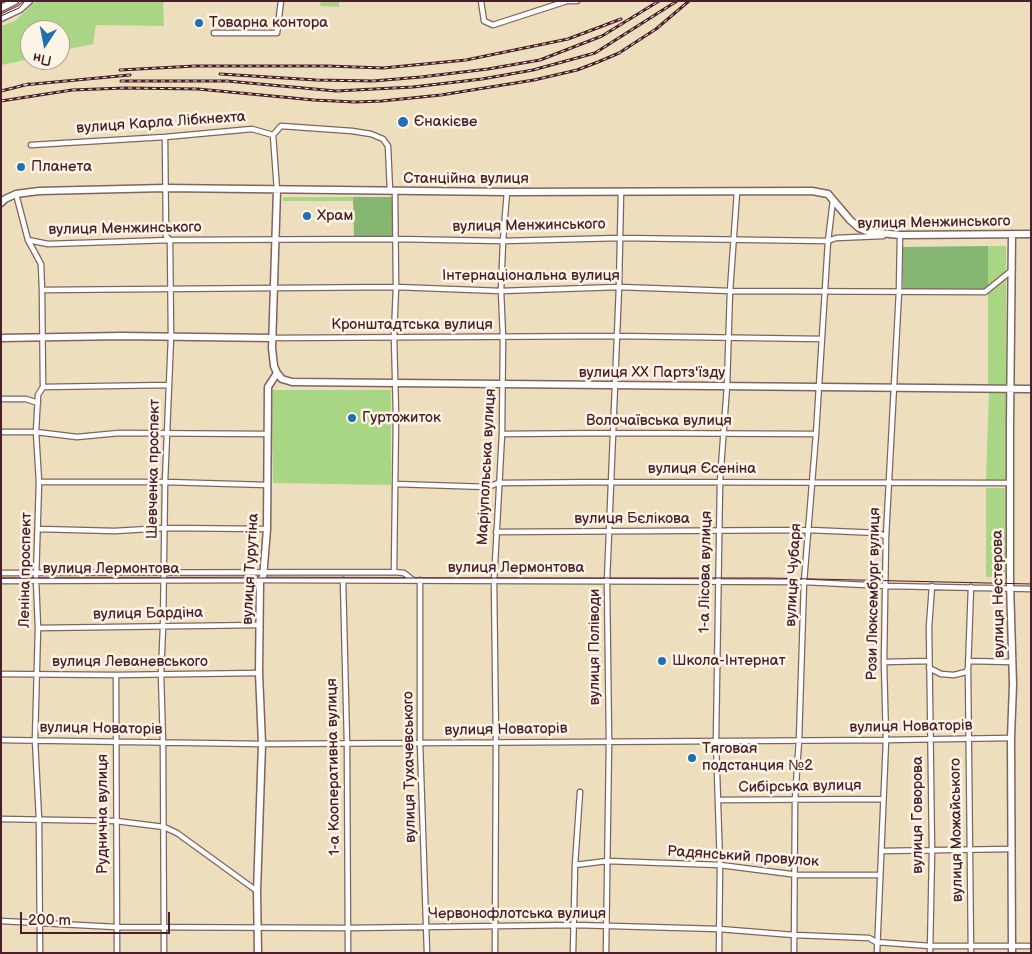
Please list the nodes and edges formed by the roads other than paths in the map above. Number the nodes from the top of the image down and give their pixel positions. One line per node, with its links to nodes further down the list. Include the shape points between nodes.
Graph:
1 (16, 1): 7 (street)
2 (29, 1): 8 (street)
3 (281, 1): 9 (street, via 277,33)
4 (481, 1): 5 (street, via 484,21 493,25)
5 (568, 1): 6 (street)
6 (577, 1)
7 (1, 8)
8 (1, 18)
9 (214, 33)
10 (274, 135): 11 (street, вулиця Карла Лібкнехта, via 252,129); 14 (street); 15 (street, via 281,126 352,131 383,139 388,146)
11 (165, 137): 12 (street, вулиця Карла Лібкнехта); 13 (street, Шевченка проспект)
12 (31, 145)
13 (165, 188): 14 (street, Станційна вулиця); 19 (street, Станційна вулиця); 28 (street, Шевченка проспект, via 166,236)
14 (277, 190): 15 (street, Станційна вулиця); 29 (street)
15 (392, 191): 16 (street, Станційна вулиця); 26 (street)
16 (507, 192): 17 (street, Станційна вулиця); 31 (street, Маріупольська вулиця)
17 (621, 192): 18 (street, Станційна вулиця); 25 (street, вулиця Поліводи)
18 (737, 192): 20 (street, Станційна вулиця, via 820,191); 30 (street, 1-а Лісова вулиця)
19 (16, 194): 21 (street); 27 (street, Леніна проспект)
20 (833, 199): 24 (street, Станційна вулиця, via 859,228); 32 (street, вулиця Чубаря)
21 (1, 203)
22 (1012, 234): 23 (street, вулиця Менжинського); 24 (street, вулиця Менжинського); 33 (street, вулиця Нестерова)
23 (1031, 234)
24 (900, 235): 32 (street, вулиця Менжинського); 42 (street, Рози Люксембург вулиця)
25 (620, 238): 30 (street, вулиця Менжинського); 31 (street, вулиця Менжинського); 35 (street, вулиця Поліводи)
26 (396, 239): 29 (street, вулиця Менжинського); 31 (street, вулиця Менжинського); 34 (street)
27 (28, 240): 28 (street, вулиця Менжинського, via 48,244); 38 (street, Леніна проспект, via 41,264)
28 (170, 240): 29 (street, вулиця Менжинського); 36 (street, Шевченка проспект)
29 (276, 240): 37 (street)
30 (734, 240): 32 (street, вулиця Менжинського); 40 (street, 1-а Лісова вулиця)
31 (503, 241): 39 (street, Маріупольська вулиця)
32 (828, 241): 41 (street, вулиця Чубаря)
33 (1012, 270): 42 (street, Інтернаціональна вулиця, via 985,292); 61 (street, вулиця Нестерова)
34 (396, 287): 37 (street, Інтернаціональна вулиця); 39 (street, Інтернаціональна вулиця); 43 (street)
35 (619, 287): 39 (street, Інтернаціональна вулиця); 40 (street, Інтернаціональна вулиця); 44 (street, вулиця Поліводи)
36 (170, 288): 37 (street, Інтернаціональна вулиця); 38 (street, Інтернаціональна вулиця); 45 (street, Шевченка проспект)
37 (274, 288): 49 (street)
38 (42, 290): 48 (street, Леніна проспект)
39 (501, 291): 46 (street, Маріупольська вулиця)
40 (730, 291): 41 (street, Інтернаціональна вулиця); 50 (street, 1-а Лісова вулиця)
41 (825, 291): 42 (street, Інтернаціональна вулиця); 51 (street, вулиця Чубаря)
42 (899, 292): 60 (street, Рози Люксембург вулиця)
43 (394, 336): 46 (street, Кронштадтська вулиця); 49 (street, Кронштадтська вулиця); 53 (street)
44 (616, 336): 46 (street, Кронштадтська вулиця); 50 (street, Кронштадтська вулиця); 56 (street, вулиця Поліводи)
45 (171, 337): 48 (street, Кронштадтська вулиця); 49 (street, Кронштадтська вулиця); 54 (street, Шевченка проспект)
46 (504, 337): 55 (street, Маріупольська вулиця)
47 (1, 338): 48 (street, Кронштадтська вулиця)
48 (42, 338): 59 (street, Леніна проспект)
49 (272, 338): 52 (street)
50 (728, 339): 51 (street, Кронштадтська вулиця); 57 (street, 1-а Лісова вулиця)
51 (822, 339): 58 (street, вулиця Чубаря)
52 (277, 373): 53 (street, вулиця XX Партз'їзду, via 282,379 292,382); 69 (street, вулиця Турутіна, via 268,386)
53 (395, 384): 55 (street, вулиця XX Партз'їзду); 82 (street)
54 (169, 385): 59 (street); 67 (street, Шевченка проспект)
55 (503, 385): 56 (street, вулиця XX Партз'їзду); 70 (street, Маріупольська вулиця)
56 (614, 386): 57 (street, вулиця XX Партз'їзду); 68 (street, вулиця Поліводи)
57 (727, 386): 58 (street, вулиця XX Партз'їзду); 71 (street, 1-а Лісова вулиця)
58 (819, 387): 60 (street, вулиця XX Партз'їзду); 72 (street, вулиця Чубаря)
59 (43, 388): 64 (street, Леніна проспект, via 38,395)
60 (894, 388): 61 (street, вулиця XX Партз'їзду); 78 (street, Рози Люксембург вулиця)
61 (1010, 389): 62 (street, вулиця XX Партз'їзду); 80 (street, вулиця Нестерова)
62 (1031, 389)
63 (1, 399): 64 (street, via 26,399)
64 (38, 403): 66 (street, Леніна проспект)
65 (1, 432): 66 (street)
66 (36, 432): 67 (street, via 78,437 119,432); 74 (street, Леніна проспект)
67 (168, 433): 69 (street); 75 (street, Шевченка проспект)
68 (612, 433): 70 (street, Волочаївська вулиця); 71 (street, Волочаївська вулиця); 76 (street, вулиця Поліводи)
69 (268, 434): 81 (street, вулиця Турутіна)
70 (502, 434): 79 (street, Маріупольська вулиця)
71 (723, 434): 72 (street, Волочаївська вулиця); 73 (street, 1-а Лісова вулиця)
72 (816, 434): 77 (street, вулиця Чубаря)
73 (720, 481): 76 (street, вулиця Єсеніна); 77 (street, вулиця Єсеніна); 86 (street, 1-а Лісова вулиця)
74 (39, 482): 75 (street); 84 (street, Леніна проспект)
75 (165, 482): 81 (street); 83 (street, Шевченка проспект)
76 (611, 482): 79 (street, вулиця Єсеніна); 88 (street, вулиця Поліводи)
77 (812, 482): 78 (street, вулиця Єсеніна); 87 (street, вулиця Чубаря)
78 (890, 482): 80 (street, вулиця Єсеніна); 90 (street, Рози Люксембург вулиця)
79 (498, 483): 82 (street, вулиця Єсеніна, via 488,487); 89 (street, Маріупольська вулиця)
80 (1010, 483): 110 (street, вулиця Нестерова)
81 (267, 484): 85 (street, вулиця Турутіна)
82 (395, 484): 91 (street)
83 (165, 528): 84 (street, via 115,531); 85 (street); 93 (street, Шевченка проспект)
84 (38, 529): 95 (street, Леніна проспект)
85 (267, 529): 94 (street, вулиця Турутіна)
86 (719, 530): 87 (street, вулиця Бєлікова); 88 (street, вулиця Бєлікова); 105 (street, 1-а Лісова вулиця)
87 (809, 530): 90 (street, вулиця Бєлікова); 106 (street, вулиця Чубаря)
88 (609, 531): 89 (street, вулиця Бєлікова); 102 (street, вулиця Поліводи)
89 (496, 532): 104 (street, Маріупольська вулиця)
90 (886, 537): 107 (street, Рози Люксембург вулиця)
91 (394, 572): 94 (street, вулиця Лермонтова); 98 (street, via 404,572)
92 (1, 573): 95 (street, вулиця Лермонтова)
93 (164, 573): 94 (street, вулиця Лермонтова); 95 (street, вулиця Лермонтова); 101 (street, Шевченка проспект)
94 (264, 573): 96 (street, вулиця Турутіна)
95 (37, 574): 103 (street, Леніна проспект)
96 (260, 580): 97 (street, вулиця Лермонтова); 101 (street, вулиця Лермонтова); 112 (street, вулиця Турутіна)
97 (343, 580): 98 (street, вулиця Лермонтова); 138 (street, 1-а Кооперативна вулиця)
98 (413, 580): 99 (street, вулиця Лермонтова)
99 (420, 580): 104 (street, вулиця Лермонтова); 139 (street, вулиця Тухачевського)
100 (1, 581): 103 (street, вулиця Лермонтова)
101 (164, 581): 103 (street, вулиця Лермонтова); 113 (street, Шевченка проспект)
102 (608, 581): 104 (street, вулиця Лермонтова); 105 (street, вулиця Лермонтова); 137 (street, вулиця Поліводи)
103 (37, 582): 114 (street, Леніна проспект)
104 (494, 582): 136 (street, Маріупольська вулиця)
105 (719, 582): 106 (street, вулиця Лермонтова); 131 (street, 1-а Лісова вулиця)
106 (804, 582): 107 (street, вулиця Лермонтова); 132 (street, вулиця Чубаря)
107 (887, 586): 108 (street, вулиця Лермонтова); 117 (street, Рози Люксембург вулиця)
108 (932, 586): 109 (street, вулиця Лермонтова); 115 (street, вулиця Говорова)
109 (971, 587): 110 (street, вулиця Лермонтова); 116 (street, вулиця Можайського)
110 (1010, 589): 111 (street, вулиця Лермонтова); 118 (street, вулиця Нестерова)
111 (1031, 589)
112 (260, 625): 113 (street, вулиця Бардіна); 121 (street, вулиця Турутіна)
113 (163, 627): 114 (street, вулиця Бардіна); 124 (street, Шевченка проспект)
114 (38, 628): 123 (street, Леніна проспект)
115 (929, 661): 117 (street); 119 (street, вулиця Говорова)
116 (968, 661): 118 (street); 120 (street, вулиця Можайського)
117 (884, 662): 133 (street, Рози Люксембург вулиця)
118 (1012, 662): 126 (street, вулиця Нестерова)
119 (930, 668): 120 (street, via 940,674 954,675); 127 (street, вулиця Говорова)
120 (968, 670): 128 (street, вулиця Можайського)
121 (260, 673): 124 (street, вулиця Леваневського); 140 (street, вулиця Турутіна)
122 (1, 674): 123 (street, вулиця Леваневського)
123 (36, 674): 125 (street, вулиця Леваневського); 130 (street, Леніна проспект)
124 (161, 674): 125 (street, вулиця Леваневського); 135 (street, Шевченка проспект)
125 (116, 675): 134 (street, Руднична вулиця)
126 (1011, 738): 128 (street, вулиця Новаторів); 149 (street, вулиця Нестерова)
127 (930, 739): 128 (street, вулиця Новаторів); 133 (street, вулиця Новаторів); 151 (street, вулиця Говорова)
128 (968, 739): 152 (street, вулиця Можайського)
129 (1, 740): 130 (street, вулиця Новаторів)
130 (35, 740): 134 (street, вулиця Новаторів); 146 (street, Леніна проспект)
131 (716, 740): 132 (street, вулиця Новаторів); 137 (street, вулиця Новаторів); 143 (street, 1-а Лісова вулиця)
132 (800, 740): 133 (street, вулиця Новаторів); 144 (street, вулиця Чубаря)
133 (886, 740): 142 (street, Рози Люксембург вулиця)
134 (115, 741): 135 (street, вулиця Новаторів); 147 (street, Руднична вулиця)
135 (163, 742): 140 (street, вулиця Новаторів); 148 (street, Шевченка проспект)
136 (496, 742): 137 (street, вулиця Новаторів); 139 (street, вулиця Новаторів); 162 (street, Маріупольська вулиця)
137 (608, 742): 153 (street, вулиця Поліводи)
138 (347, 743): 139 (street, вулиця Новаторів); 140 (street, вулиця Новаторів); 168 (street, 1-а Кооперативна вулиця)
139 (420, 743): 165 (street, вулиця Тухачевського)
140 (262, 744): 158 (street, вулиця Турутіна)
141 (580, 792): 155 (street)
142 (883, 799): 144 (street, Сибірська вулиця); 150 (street, Рози Люксембург вулиця)
143 (718, 800): 144 (street, Сибірська вулиця); 154 (street, 1-а Лісова вулиця)
144 (795, 800): 156 (street, вулиця Чубаря)
145 (1, 819): 146 (street)
146 (39, 819): 147 (street); 160 (street, Леніна проспект)
147 (116, 821): 148 (street); 164 (street, Руднична вулиця)
148 (164, 827): 158 (street); 166 (street, Шевченка проспект)
149 (1012, 849): 152 (street); 175 (street, вулиця Нестерова)
150 (881, 851): 151 (street); 157 (street, Рози Люксембург вулиця)
151 (932, 851): 152 (street); 172 (street, вулиця Говорова)
152 (969, 851): 174 (street, вулиця Можайського)
153 (607, 862): 154 (street, Радянський провулок); 155 (street, Радянський провулок); 163 (street, вулиця Поліводи)
154 (720, 865): 156 (street, Радянський провулок); 169 (street, 1-а Лісова вулиця)
155 (574, 866): 161 (street)
156 (794, 874): 157 (street, Радянський провулок); 170 (street, вулиця Чубаря)
157 (880, 875): 171 (street, Рози Люксембург вулиця)
158 (257, 891): 167 (street, вулиця Турутіна)
159 (1, 921): 160 (street, Червонофлотська вулиця)
160 (39, 922): 164 (street, Червонофлотська вулиця); 176 (street, Леніна проспект)
161 (575, 925): 162 (street, Червонофлотська вулиця); 163 (street, Червонофлотська вулиця); 183 (street)
162 (495, 926): 165 (street, Червонофлотська вулиця); 182 (street, Маріупольська вулиця)
163 (606, 926): 169 (street, Червонофлотська вулиця); 184 (street, вулиця Поліводи)
164 (116, 927): 166 (street, Червонофлотська вулиця); 177 (street, Руднична вулиця)
165 (427, 927): 168 (street, Червонофлотська вулиця); 181 (street, вулиця Тухачевського)
166 (163, 928): 167 (street, Червонофлотська вулиця); 178 (street, Шевченка проспект)
167 (258, 928): 168 (street, Червонофлотська вулиця); 179 (street, вулиця Турутіна)
168 (348, 928): 180 (street, 1-а Кооперативна вулиця)
169 (720, 929): 170 (street, Червонофлотська вулиця); 185 (street, 1-а Лісова вулиця)
170 (794, 935): 171 (street, Червонофлотська вулиця, via 869,938); 186 (street, вулиця Чубаря)
171 (876, 942): 172 (street, Червонофлотська вулиця); 187 (street, Рози Люксембург вулиця)
172 (930, 946): 174 (street, Червонофлотська вулиця); 188 (street, вулиця Говорова)
173 (1031, 946): 175 (street, Червонофлотська вулиця)
174 (971, 947): 175 (street, Червонофлотська вулиця); 189 (street, вулиця Можайського)
175 (1012, 950)
176 (40, 953)
177 (116, 953)
178 (164, 953)
179 (258, 953)
180 (348, 953)
181 (428, 953)
182 (495, 953)
183 (573, 953)
184 (606, 953)
185 (719, 953)
186 (794, 953)
187 (877, 953)
188 (930, 953)
189 (971, 953)

